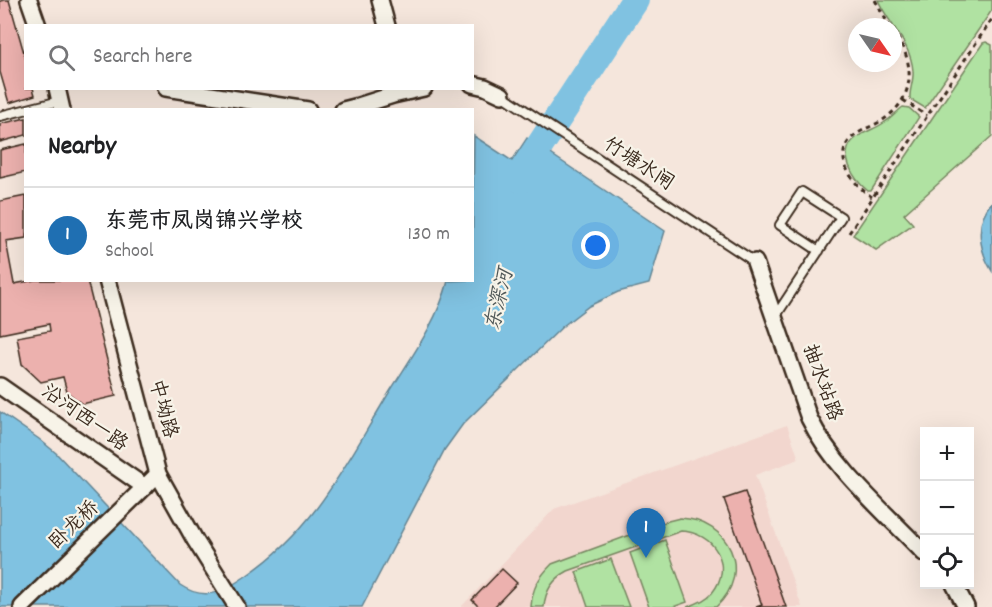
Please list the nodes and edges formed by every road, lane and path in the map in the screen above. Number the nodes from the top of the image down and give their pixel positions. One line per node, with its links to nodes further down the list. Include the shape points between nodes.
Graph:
1 (29, 0): 6 (street)
2 (380, 0): 7 (street)
3 (875, 0): 4 (path)
4 (885, 18)
5 (992, 19): 21 (path)
6 (37, 24)
7 (386, 24)
8 (902, 44): 15 (path, via 910,68 910,84)
9 (474, 84): 13 (street)
10 (179, 90): 17 (street)
11 (408, 90): 12 (street)
12 (393, 92): 18 (street)
13 (502, 95): 25 (lane, 竹塘水闸)
14 (60, 100): 16 (lane)
15 (903, 100): 21 (path); 22 (path, via 888,116 853,137 846,148 844,160 848,171)
16 (30, 108)
17 (295, 108)
18 (355, 108)
19 (24, 110): 20 (lane)
20 (0, 116)
21 (927, 116): 22 (path)
22 (872, 197): 23 (path)
23 (849, 233)
24 (819, 251): 24 (lane, via 841,218 802,192 780,225); 27 (lane)
25 (755, 262): 27 (street, 抽水站路)
26 (108, 282): 29 (street, 中坳路)
27 (775, 317): 31 (street, 抽水站路, via 819,440)
28 (0, 386): 30 (street, 沿河西一路)
29 (158, 474): 30 (street, 卧龙桥); 34 (street, 中坳路)
30 (145, 487): 33 (street, 卧龙桥)
31 (920, 549)
32 (956, 589): 35 (street)
33 (22, 607)
34 (237, 607)
35 (966, 607)

